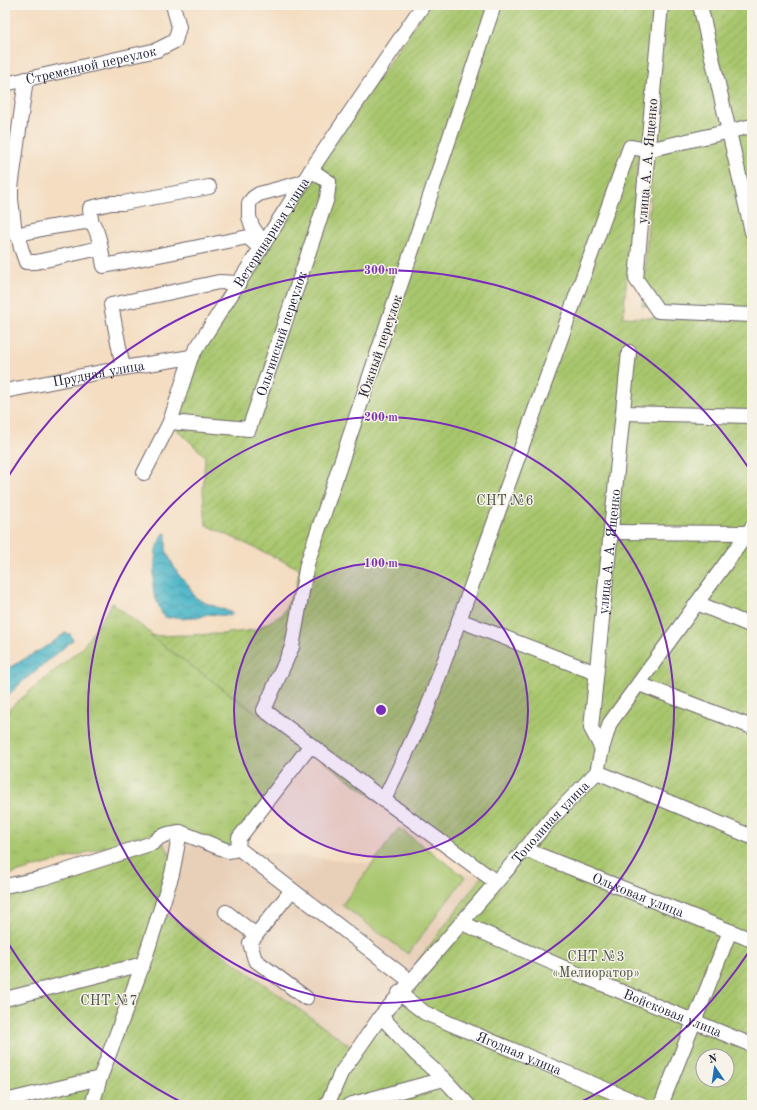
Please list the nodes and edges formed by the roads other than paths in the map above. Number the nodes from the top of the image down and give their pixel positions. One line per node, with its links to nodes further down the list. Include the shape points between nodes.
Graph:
1 (173, 5): 6 (street, Стременной переулок, via 179,27 175,41 157,50)
2 (423, 5): 11 (street, Ветеринарная улица)
3 (494, 5): 36 (street, Южный переулок, via 307,564 292,647 264,710)
4 (661, 5): 10 (street, улица А. А. Ященко)
5 (700, 5): 9 (street)
6 (26, 79): 7 (street, Стременной переулок); 15 (street, via 10,199)
7 (5, 84)
8 (752, 126): 9 (street)
9 (729, 131): 10 (street); 14 (street)
10 (648, 150): 19 (street, улица А. А. Ященко, via 636,279 658,311); 31 (street, via 630,147)
11 (308, 176): 16 (street, Ветеринарная улица); 16 (street, via 258,194 249,203 249,217); 26 (street, Ольгинский переулок, via 329,182 327,198 249,429)
12 (209, 187): 13 (street, via 90,208)
13 (91, 221): 17 (street); 17 (street, via 24,233 20,238 21,248 26,262)
14 (752, 232)
15 (15, 234)
16 (262, 247): 17 (street, via 248,237 104,266); 18 (street, Ветеринарная улица)
17 (100, 248)
18 (239, 283): 21 (street, Ветеринарная улица); 22 (street, via 219,282 111,305)
19 (752, 315)
20 (629, 352): 24 (street, улица А. А. Ященко)
21 (191, 357): 22 (street, Прудная улица); 26 (street, Ветеринарная улица)
22 (123, 368): 23 (street, Прудная улица)
23 (5, 392)
24 (623, 413): 25 (street); 29 (street, улица А. А. Ященко)
25 (752, 416)
26 (170, 422): 27 (street, Ветеринарная улица)
27 (144, 472)
28 (751, 529): 29 (street); 30 (street, Тополиная улица)
29 (610, 532): 33 (street, улица А. А. Ященко)
30 (697, 604): 32 (street); 34 (street, Тополиная улица)
31 (459, 620): 33 (street); 39 (street, via 427,709)
32 (752, 626)
33 (596, 673): 37 (street, улица А. А. Ященко, via 591,728)
34 (639, 684): 35 (street); 37 (street, Тополиная улица, via 610,723)
35 (752, 727)
36 (311, 745): 39 (street); 42 (street, via 239,838)
37 (602, 749): 38 (street, Тополиная улица)
38 (596, 772): 41 (street); 43 (street, Тополиная улица)
39 (384, 800): 44 (street)
40 (180, 832): 42 (street, via 225,850); 45 (street, via 43,878); 52 (street, via 172,874)
41 (752, 837)
42 (238, 848): 46 (street)
43 (524, 850): 44 (street, Тополиная улица); 49 (street, Ольховая улица)
44 (496, 882): 48 (street, Тополиная улица)
45 (5, 886)
46 (292, 890): 50 (street); 53 (street)
47 (226, 912): 50 (street)
48 (462, 923): 53 (street, Тополиная улица); 58 (street, Войсковая улица, via 578,974)
49 (730, 931): 51 (street, Ольховая улица); 58 (street)
50 (256, 935): 55 (street, via 250,943 255,960)
51 (752, 940)
52 (143, 964): 56 (street); 60 (street)
53 (410, 981): 54 (street, Тополиная улица)
54 (399, 994): 57 (street, Тополиная улица); 67 (street, Ягодная улица, via 424,1013)
55 (306, 998)
56 (5, 999)
57 (381, 1016): 61 (street, via 416,1054); 64 (street, Тополиная улица, via 342,1073)
58 (694, 1020): 59 (street, Войсковая улица); 68 (street)
59 (752, 1044)
60 (100, 1078): 62 (street); 63 (street)
61 (444, 1079): 65 (street); 66 (street)
62 (5, 1101)
63 (92, 1105)
64 (328, 1105)
65 (349, 1105)
66 (468, 1105)
67 (643, 1105)
68 (661, 1105)

